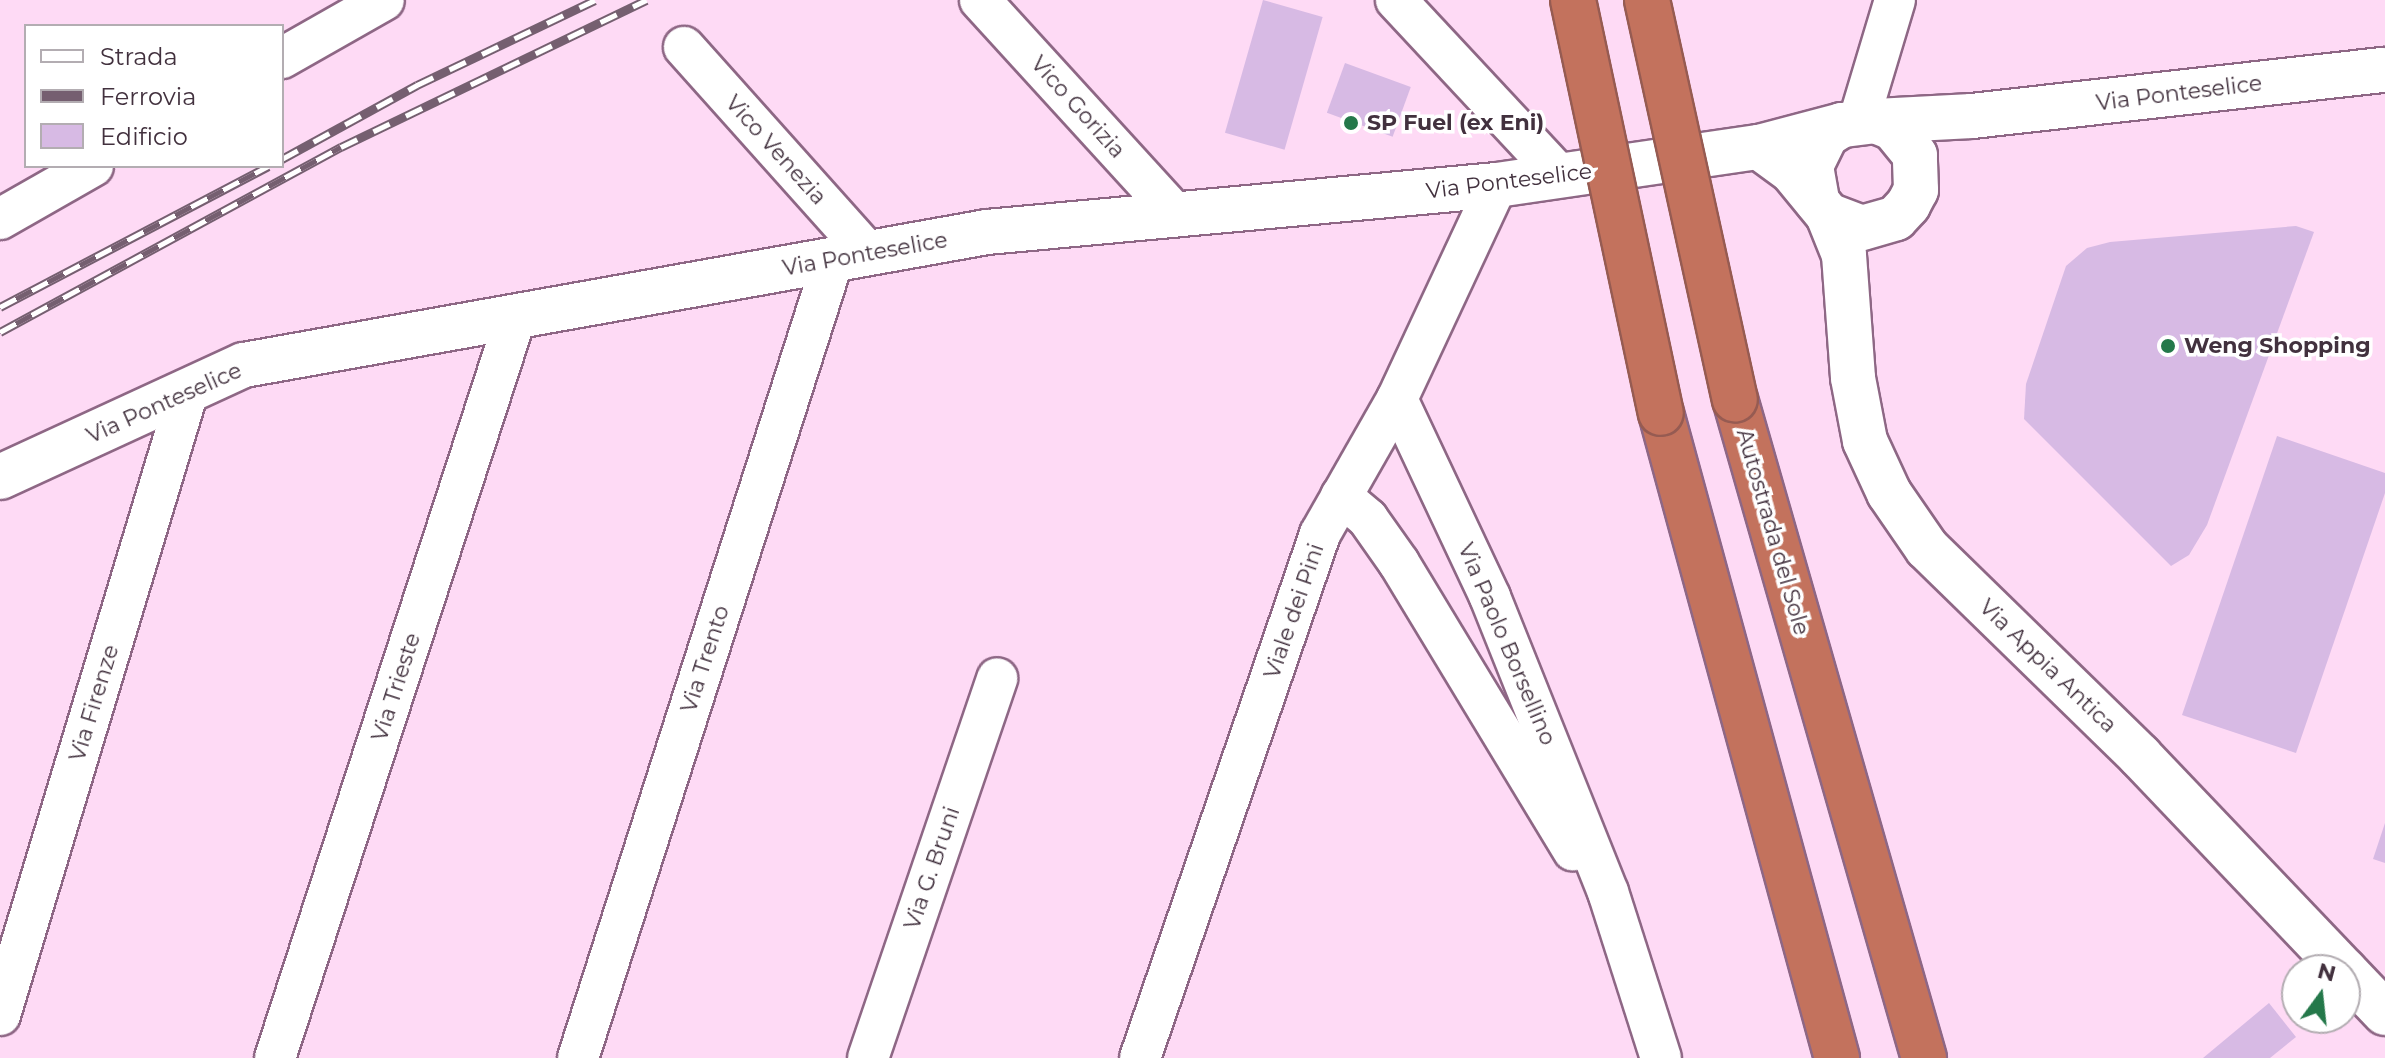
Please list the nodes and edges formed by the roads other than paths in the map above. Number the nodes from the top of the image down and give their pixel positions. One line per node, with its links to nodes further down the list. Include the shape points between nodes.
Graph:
1 (384, 0): 8 (street)
2 (980, 0): 18 (street, Vico Gorizia)
3 (1396, 0): 14 (street)
4 (1573, 0): 38 (highway, bridge, via 1661,413)
5 (1647, 0): 39 (highway, Autostrada del Sole, bridge, via 1735,399)
6 (1895, 0): 11 (street)
7 (684, 47): 20 (street, Vico Venezia)
8 (284, 57)
9 (2385, 70): 10 (street, Via Ponteselice)
10 (1972, 116): 11 (street, Via Ponteselice); 16 (street, via 1939,153)
11 (1859, 122): 12 (street, Via Ponteselice); 16 (street, via 1893,128 1915,155); 17 (street, via 1826,135 1813,157 1811,184)
12 (1745, 149): 14 (street, Via Ponteselice); 17 (street, via 1792,171)
13 (89, 168): 19 (street)
14 (1560, 176): 15 (street, Via Ponteselice)
15 (1497, 185): 18 (street, Via Ponteselice); 24 (street, Viale dei Pini)
16 (1906, 204): 17 (street, via 1862,228); 21 (street, Via Appia Antica, via 1862,272)
17 (1823, 208): 21 (street, Via Appia Antica, via 1844,255)
18 (1176, 215): 20 (street, Via Ponteselice, via 987,232)
19 (0, 219)
20 (851, 257): 22 (street, Via Ponteselice); 34 (street, Via Trento)
21 (1851, 312): 29 (street, Via Appia Antica, via 1853,378 1865,441 1889,493 1927,548 2140,756)
22 (516, 316): 23 (street, Via Ponteselice, via 244,365); 33 (street, Via Trieste)
23 (188, 391): 25 (street, Via Ponteselice); 32 (street, Via Firenze)
24 (1397, 399): 26 (street, Viale dei Pini); 28 (street, Via Paolo Borsellino, via 1490,597)
25 (0, 477)
26 (1341, 496): 28 (street, Via Paolo Borsellino, via 1368,519 1399,563 1565,840); 36 (street, Viale dei Pini, via 1320,534)
27 (997, 678): 35 (street, Via G. Bruni)
28 (1608, 892): 37 (street, Via Paolo Borsellino)
29 (2328, 954)
30 (2361, 988): 31 (street, Via Appia Antica)
31 (2385, 1013)
32 (0, 1015)
33 (275, 1058)
34 (578, 1058)
35 (868, 1058)
36 (1140, 1058)
37 (1661, 1058)
38 (1837, 1058)
39 (1924, 1058)

